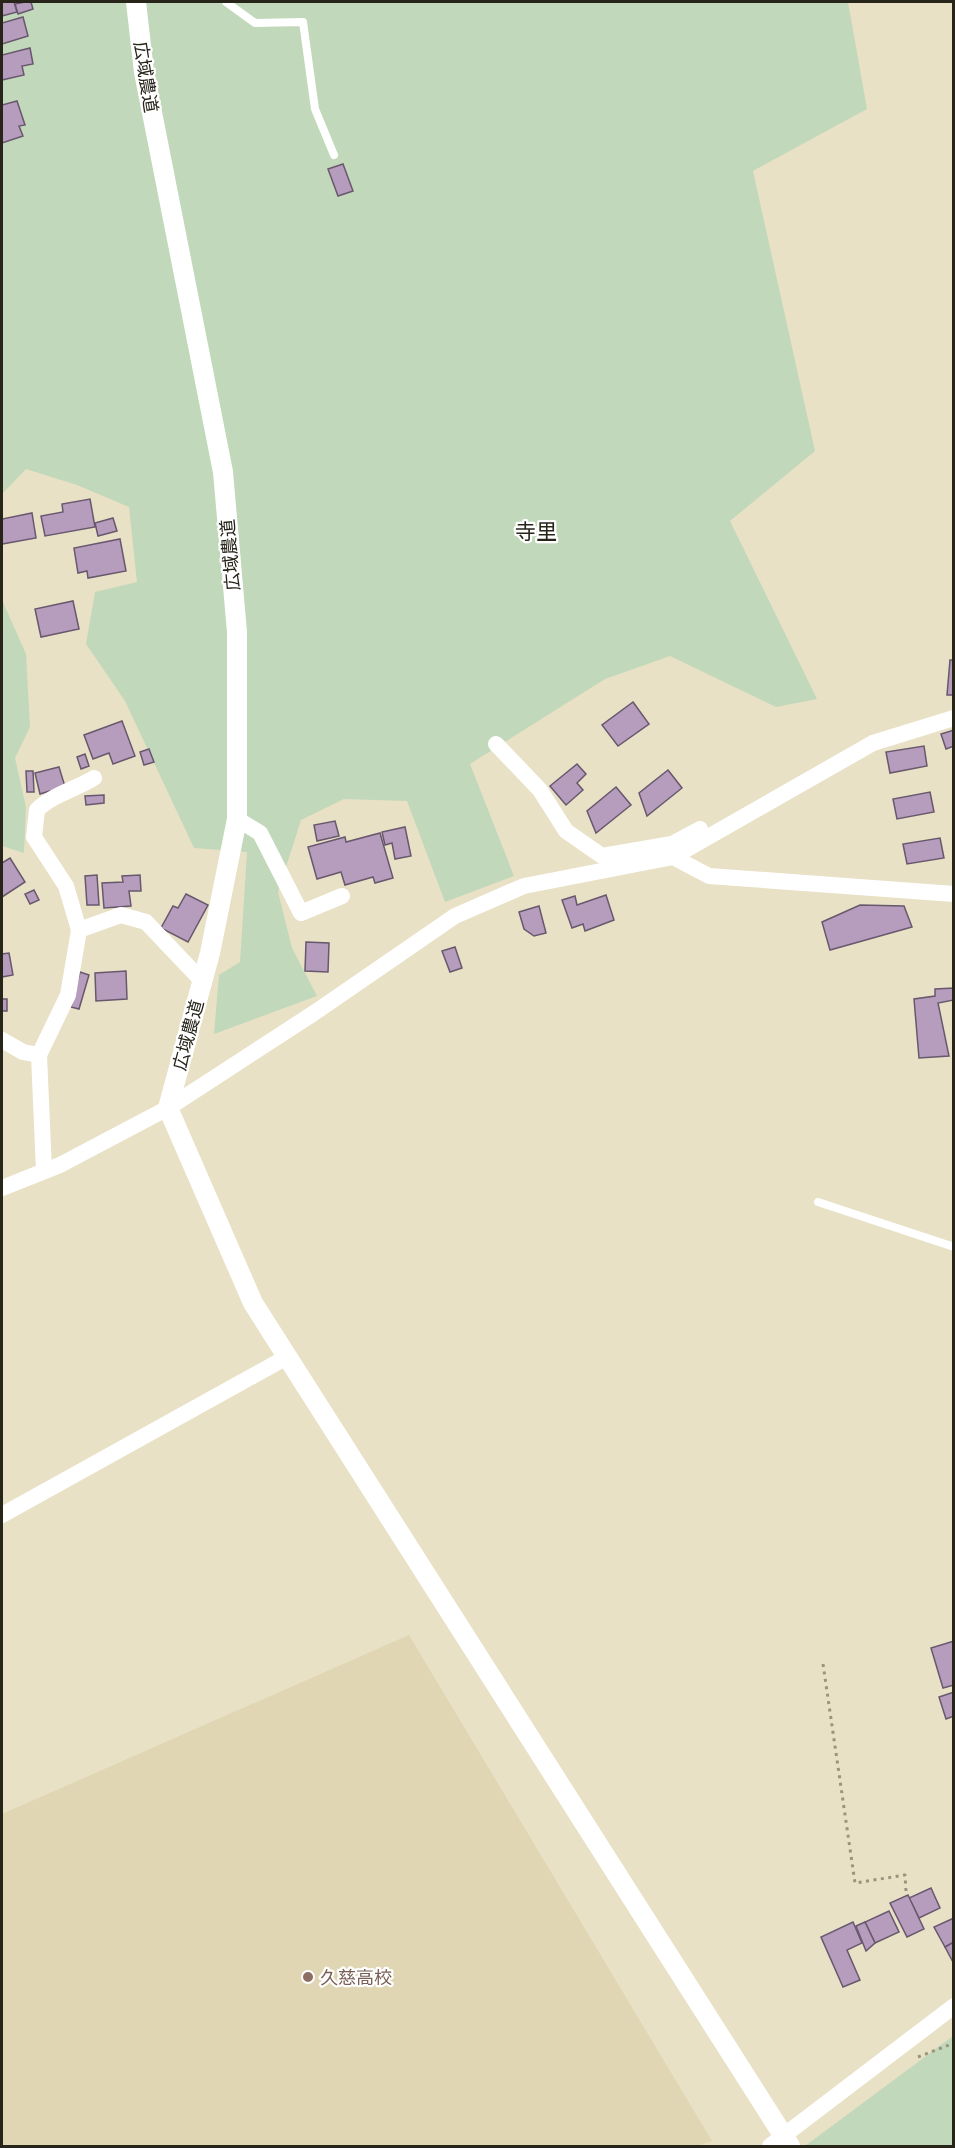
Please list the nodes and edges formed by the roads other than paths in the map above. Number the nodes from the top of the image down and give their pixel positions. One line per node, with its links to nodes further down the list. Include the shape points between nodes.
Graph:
1 (136, 2): 8 (street, 広域農道, via 144,72 223,472 237,632)
2 (226, 2): 3 (lane, via 255,23 303,22 315,109)
3 (334, 155)
4 (954, 718): 7 (street, via 873,744)
5 (496, 744): 7 (street, via 540,790 566,831 602,856 672,844 724,816)
6 (94, 778): 12 (street, via 45,802 37,810 34,837 66,886)
7 (746, 816): 9 (street)
8 (237, 819): 11 (street, via 260,833 302,913); 13 (street, 広域農道)
9 (673, 857): 10 (street, via 709,876); 16 (street, via 524,886 456,916)
10 (954, 894)
11 (342, 896)
12 (79, 930): 13 (street, via 121,915 146,922); 15 (street, via 68,995)
13 (203, 982): 16 (street, 広域農道)
14 (2, 1040): 15 (street, via 23,1052)
15 (39, 1055): 17 (street)
16 (168, 1108): 17 (street); 21 (street, via 253,1303)
17 (44, 1171): 18 (street)
18 (2, 1188)
19 (818, 1202): 20 (lane)
20 (954, 1247)
21 (287, 1357): 22 (street); 24 (street)
22 (2, 1515)
23 (954, 2007): 24 (street)
24 (782, 2143)

